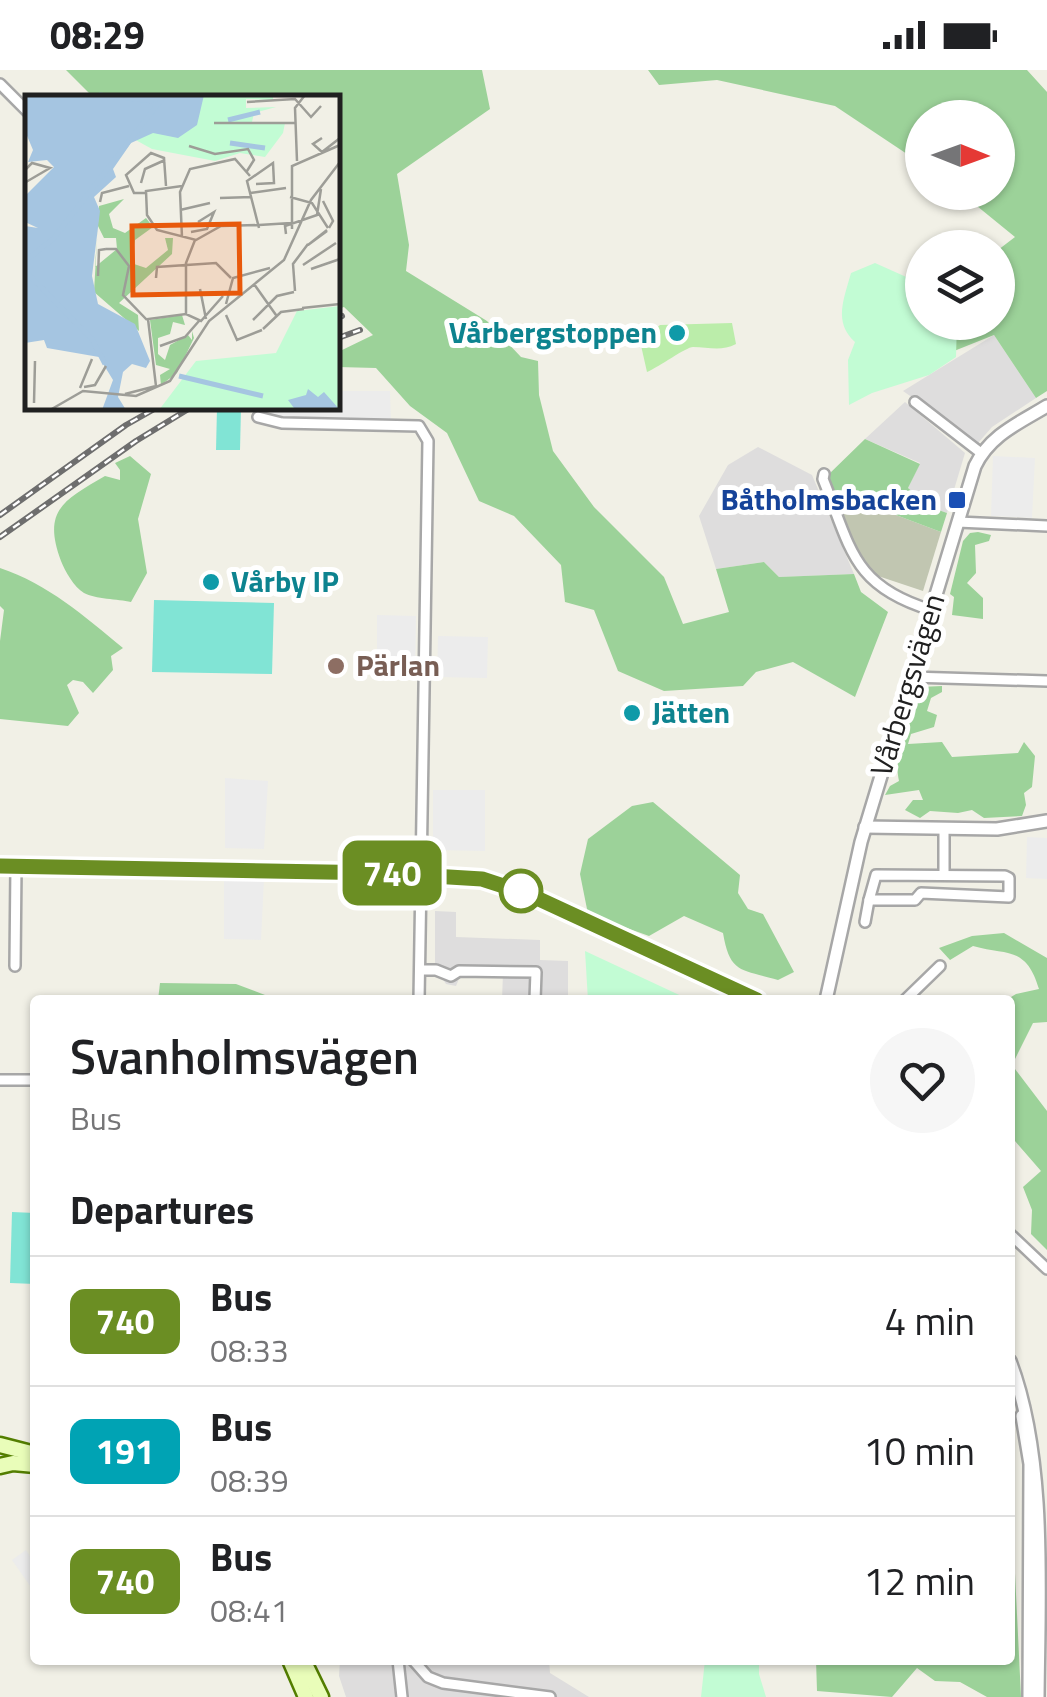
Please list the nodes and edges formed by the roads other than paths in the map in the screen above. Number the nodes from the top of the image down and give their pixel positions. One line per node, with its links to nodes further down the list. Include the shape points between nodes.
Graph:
1 (0, 84): 2 (street)
2 (25, 109)
3 (914, 402): 6 (street)
4 (1047, 406): 6 (street)
5 (258, 417): 18 (street, via 418,426 428,441)
6 (981, 453): 8 (street, Vårbergsvägen)
7 (824, 474): 10 (street, via 853,556 868,577 904,602)
8 (958, 522): 9 (street); 10 (street, Vårbergsvägen)
9 (1047, 526)
10 (931, 610): 11 (street, Vårbergsvägen)
11 (910, 677): 12 (street); 14 (street, Vårbergsvägen)
12 (1047, 682)
13 (1047, 821): 15 (street)
14 (865, 827): 15 (street); 28 (street, Vårbergsvägen)
15 (944, 829): 19 (street)
16 (0, 866): 17 (street)
17 (16, 866): 18 (street); 22 (street)
18 (423, 874): 24 (street); 27 (street, via 508,886)
19 (944, 875): 20 (street, via 876,875); 20 (street, via 1005,876 1009,897 921,893 914,900)
20 (869, 900): 21 (street)
21 (865, 922)
22 (15, 966)
23 (940, 966): 29 (street)
24 (420, 970): 25 (street); 26 (street, via 451,976 536,972)
25 (420, 995)
26 (536, 995)
27 (746, 995)
28 (827, 995)
29 (910, 995)
30 (0, 1080): 31 (street)
31 (30, 1080)
32 (1015, 1239): 33 (street)
33 (1047, 1268)
34 (1015, 1374): 40 (street, via 1036,1443)
35 (1015, 1394): 40 (street, via 1030,1464)
36 (0, 1445): 37 (main road)
37 (30, 1453)
38 (30, 1464): 39 (main road)
39 (0, 1466)
40 (1039, 1569): 51 (street); 52 (street)
41 (292, 1665): 46 (main road)
42 (305, 1665): 47 (main road)
43 (399, 1665): 48 (street)
44 (417, 1665): 45 (street, via 443,1683)
45 (495, 1694): 49 (street)
46 (306, 1697)
47 (321, 1697)
48 (402, 1697)
49 (537, 1697): 50 (street)
50 (550, 1697)
51 (1029, 1697)
52 (1038, 1697)

